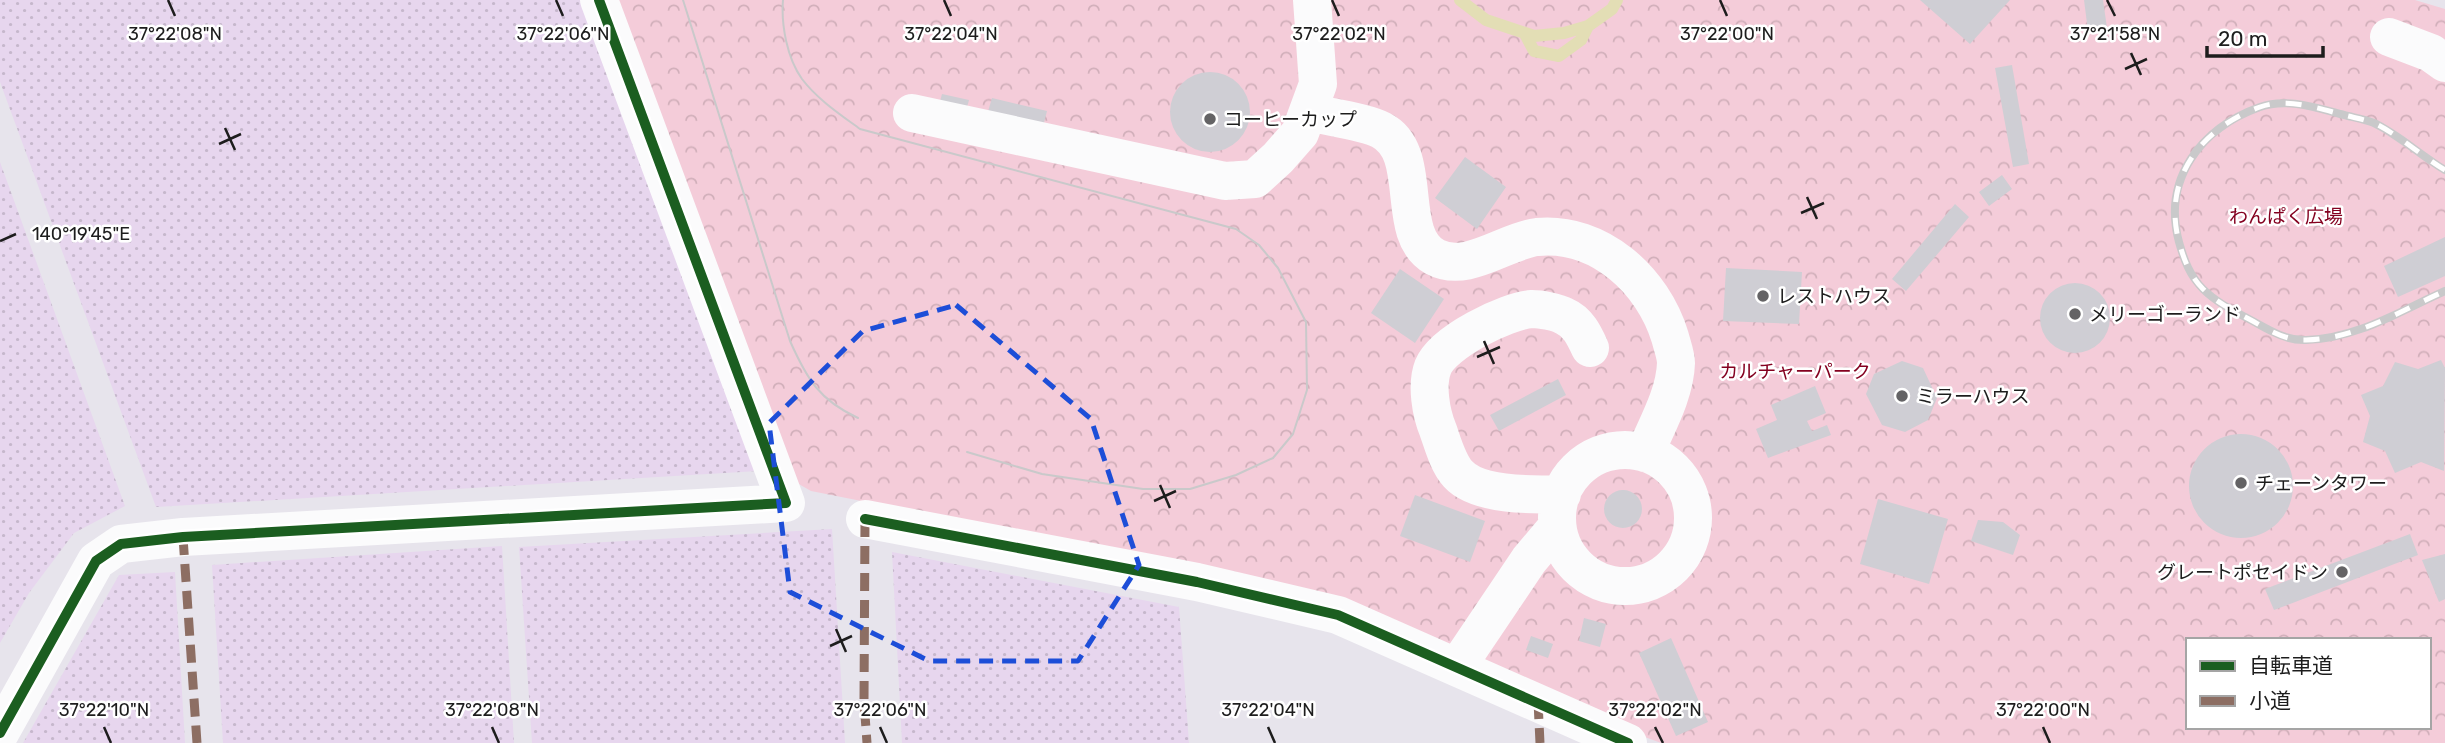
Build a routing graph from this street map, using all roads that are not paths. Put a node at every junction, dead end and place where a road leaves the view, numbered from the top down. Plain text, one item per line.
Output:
1 (599, 0) edge
2 (1312, 0) edge
3 (2389, 37) dead end
4 (2445, 63) edge
5 (1309, 112) junction
6 (912, 113) dead end
7 (1590, 348) dead end
8 (1645, 453) junction
9 (1559, 511) junction
10 (865, 519) dead end
11 (1457, 667) junction
12 (0, 733) edge
13 (1629, 743) edge

1 - 12 street
2 - 5 street
3 - 4 street
5 - 6 street
5 - 8 street
7 - 9 street
8 - 9 street
8 - 9 street
9 - 11 street
10 - 11 street
11 - 13 street

